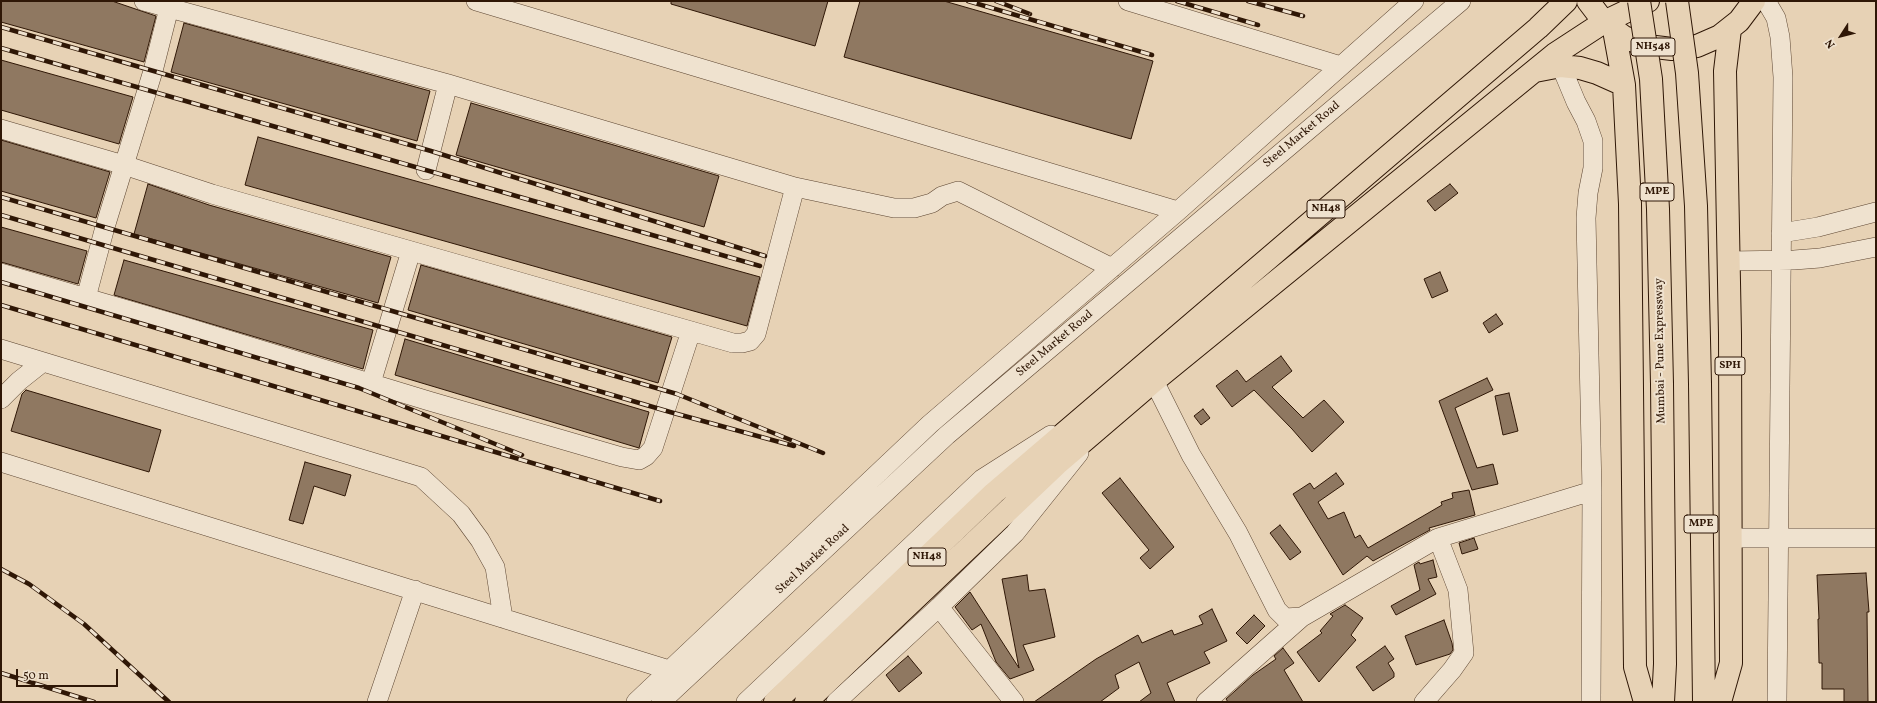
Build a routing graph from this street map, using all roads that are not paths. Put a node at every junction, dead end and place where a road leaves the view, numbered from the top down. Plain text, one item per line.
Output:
1 (144, 1) edge
2 (476, 1) edge
3 (1128, 1) edge
4 (1414, 1) edge
5 (1461, 1) edge
6 (1566, 1) edge
7 (1588, 1) edge
8 (1640, 1) edge
9 (1648, 1) edge
10 (1677, 1) edge
11 (1754, 1) edge
12 (1766, 1) edge
13 (169, 8) junction
14 (1609, 26) junction
15 (1730, 29) junction
16 (1341, 66) junction
17 (1561, 66) junction
18 (1534, 72) junction
19 (448, 84) junction
20 (1624, 85) junction
21 (1, 129) edge
22 (124, 165) junction
23 (426, 170) dead end
24 (796, 187) junction
25 (1178, 211) junction
26 (1876, 212) edge
27 (1818, 227) junction
28 (1781, 233) junction
29 (1876, 247) edge
30 (411, 251) junction
31 (1876, 257) edge
32 (1729, 260) junction
33 (1819, 263) junction
34 (1782, 267) junction
35 (1112, 268) junction
36 (1, 273) edge
37 (86, 298) junction
38 (691, 331) junction
39 (1, 349) edge
40 (43, 362) junction
41 (1154, 381) junction
42 (371, 383) junction
43 (1, 399) edge
44 (1090, 423) junction
45 (1, 462) edge
46 (1592, 491) junction
47 (1438, 538) junction
48 (1731, 538) junction
49 (1778, 538) junction
50 (1876, 538) edge
51 (415, 590) junction
52 (939, 607) junction
53 (1302, 617) junction
54 (503, 618) junction
55 (670, 670) junction
56 (688, 677) junction
57 (377, 702) edge
58 (636, 702) edge
59 (661, 702) edge
60 (746, 702) edge
61 (775, 702) edge
62 (806, 702) edge
63 (836, 702) edge
64 (1014, 702) edge
65 (1206, 702) edge
66 (1424, 702) edge
67 (1591, 702) edge
68 (1645, 702) edge
69 (1663, 702) edge
70 (1704, 702) edge
71 (1720, 702) edge
72 (1777, 702) edge

1 - 13 street
2 - 25 street
3 - 16 street
4 - 16 street, Steel Market Road
5 - 56 street, Steel Market Road
6 - 44 highway, NH48
7 - 14 highway, NH548
8 - 69 highway, Mumbai - Pune Expressway / MPE, bridge
9 - 14 highway
10 - 70 highway, MPE, bridge
11 - 15 highway, NH548
12 - 28 street
13 - 19 street
13 - 22 street
14 - 15 highway, NH548
14 - 18 highway, NH48
14 - 20 highway
15 - 32 highway, SPH
16 - 25 street, Steel Market Road
17 - 18 highway
17 - 20 highway
17 - 46 street
18 - 41 highway, NH48
19 - 23 street
19 - 24 street
20 - 68 highway
21 - 22 street
22 - 30 street
22 - 37 street
24 - 35 street
24 - 38 street
25 - 35 street, Steel Market Road
26 - 27 street
27 - 28 street
27 - 33 street
28 - 34 street
29 - 33 street
30 - 38 street
30 - 42 street
31 - 33 street
32 - 34 street
32 - 48 highway, SPH
33 - 34 street
34 - 49 street
35 - 55 street, Steel Market Road
36 - 37 street
37 - 42 street
38 - 42 street
39 - 40 street
40 - 43 street
40 - 54 street
41 - 44 highway, NH48
41 - 53 street
44 - 52 street
44 - 60 street
44 - 61 highway, NH48
44 - 62 highway, NH48
45 - 51 street
46 - 47 street
46 - 67 street
47 - 53 street
47 - 66 street
48 - 49 street
48 - 71 highway, SPH
49 - 50 street
49 - 72 street
51 - 54 street
51 - 57 street
52 - 63 street
52 - 64 street
53 - 65 street
54 - 55 street
55 - 56 street
55 - 58 street, Steel Market Road
56 - 59 street, Steel Market Road

